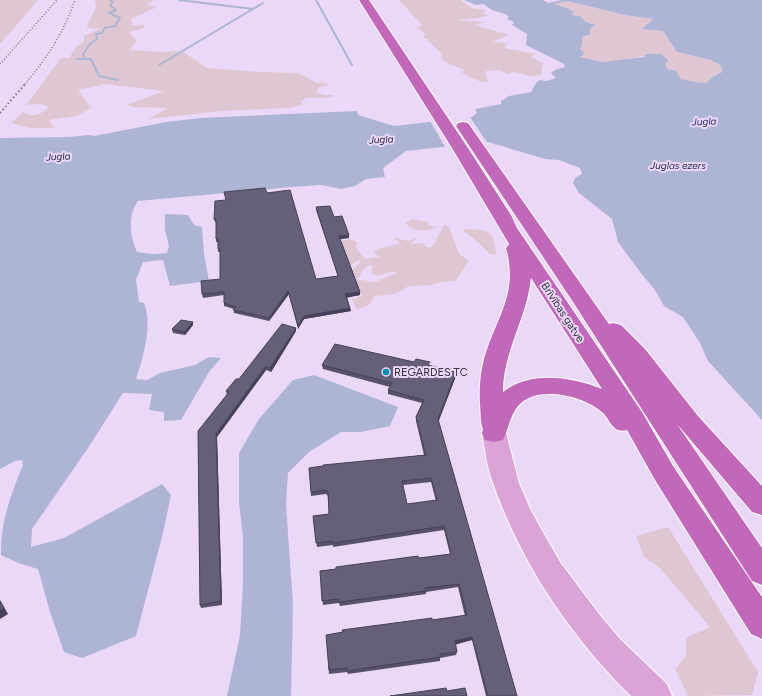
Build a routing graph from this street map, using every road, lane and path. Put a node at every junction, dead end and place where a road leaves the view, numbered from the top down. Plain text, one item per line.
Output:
1 (364, 0) edge
2 (458, 118) dead end
3 (508, 228) junction
4 (583, 302) junction
5 (494, 433) junction
6 (664, 473) junction
7 (762, 504) edge
8 (762, 572) edge
9 (762, 624) edge
10 (654, 696) edge

1 - 3 highway, Brīvības gatve
2 - 4 highway, Brīvības gatve
3 - 5 highway
3 - 6 highway, Brīvības gatve
4 - 7 highway
4 - 8 highway, Brīvības gatve
5 - 6 highway
5 - 10 main road
6 - 9 highway, Brīvības gatve

